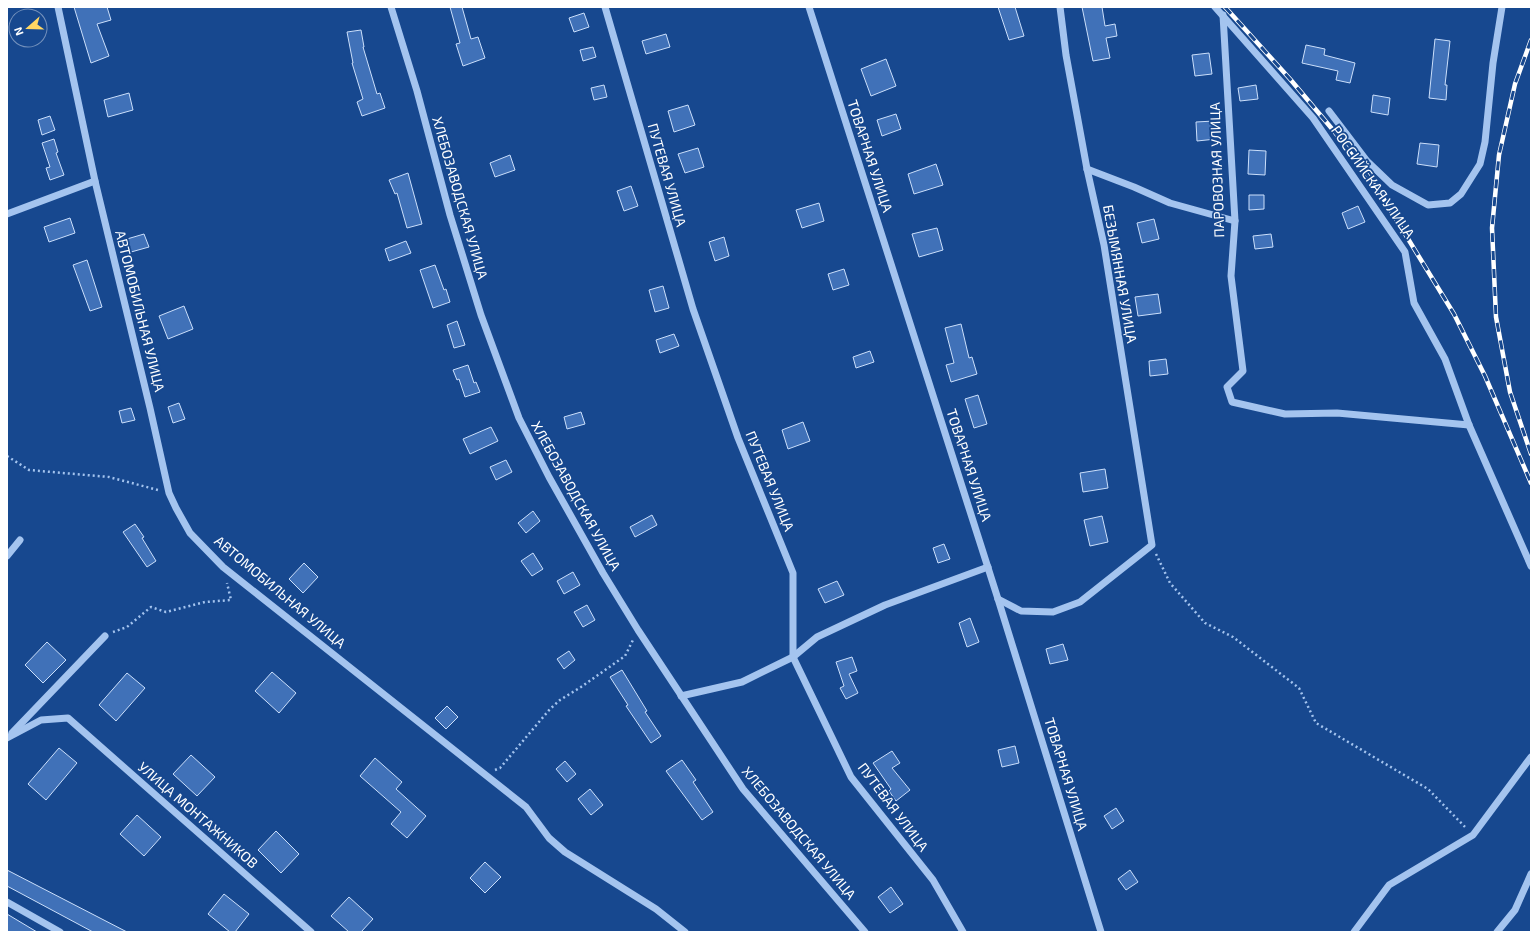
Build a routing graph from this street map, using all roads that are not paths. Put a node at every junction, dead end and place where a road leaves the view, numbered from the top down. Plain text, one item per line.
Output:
1 (58, 7) edge
2 (391, 7) edge
3 (605, 7) edge
4 (809, 7) edge
5 (1060, 7) edge
6 (1215, 7) edge
7 (1502, 7) edge
8 (1223, 15) junction
9 (1329, 111) dead end
10 (1087, 169) junction
11 (95, 181) junction
12 (7, 214) edge
13 (1235, 221) junction
14 (1470, 425) junction
15 (20, 540) dead end
16 (7, 556) edge
17 (1531, 566) edge
18 (988, 567) junction
19 (998, 599) junction
20 (105, 636) road end
21 (793, 656) junction
22 (681, 696) junction
23 (7, 738) edge
24 (1531, 757) edge
25 (1531, 874) edge
26 (7, 902) edge
27 (60, 932) edge
28 (311, 932) edge
29 (685, 932) edge
30 (865, 932) edge
31 (963, 932) edge
32 (1101, 932) edge
33 (1354, 932) edge
34 (1497, 932) edge

1 - 11 street, АВТОМОБИЛЬНАЯ УЛИЦА
2 - 22 street, ХЛЕБОЗАВОДСКАЯ УЛИЦА
3 - 21 street, ПУТЕВАЯ УЛИЦА
4 - 18 street, ТОВАРНАЯ УЛИЦА
5 - 10 street, БЕЗЫМЯННАЯ УЛИЦА
6 - 8 street, РОССИЙСКАЯ УЛИЦА
7 - 9 street
8 - 13 street, ПАРОВОЗНАЯ УЛИЦА
8 - 14 street, РОССИЙСКАЯ УЛИЦА
10 - 13 street
10 - 19 street, БЕЗЫМЯННАЯ УЛИЦА
11 - 12 street
11 - 29 street, АВТОМОБИЛЬНАЯ УЛИЦА
13 - 14 street, ПАРОВОЗНАЯ УЛИЦА
14 - 17 street, РОССИЙСКАЯ УЛИЦА
15 - 16 street
18 - 19 street, ТОВАРНАЯ УЛИЦА
18 - 21 street
19 - 32 street, ТОВАРНАЯ УЛИЦА
20 - 23 street
21 - 22 street
21 - 31 street, ПУТЕВАЯ УЛИЦА
22 - 30 street, ХЛЕБОЗАВОДСКАЯ УЛИЦА
23 - 28 street, УЛИЦА МОНТАЖНИКОВ
24 - 33 street
25 - 34 street
26 - 27 street

